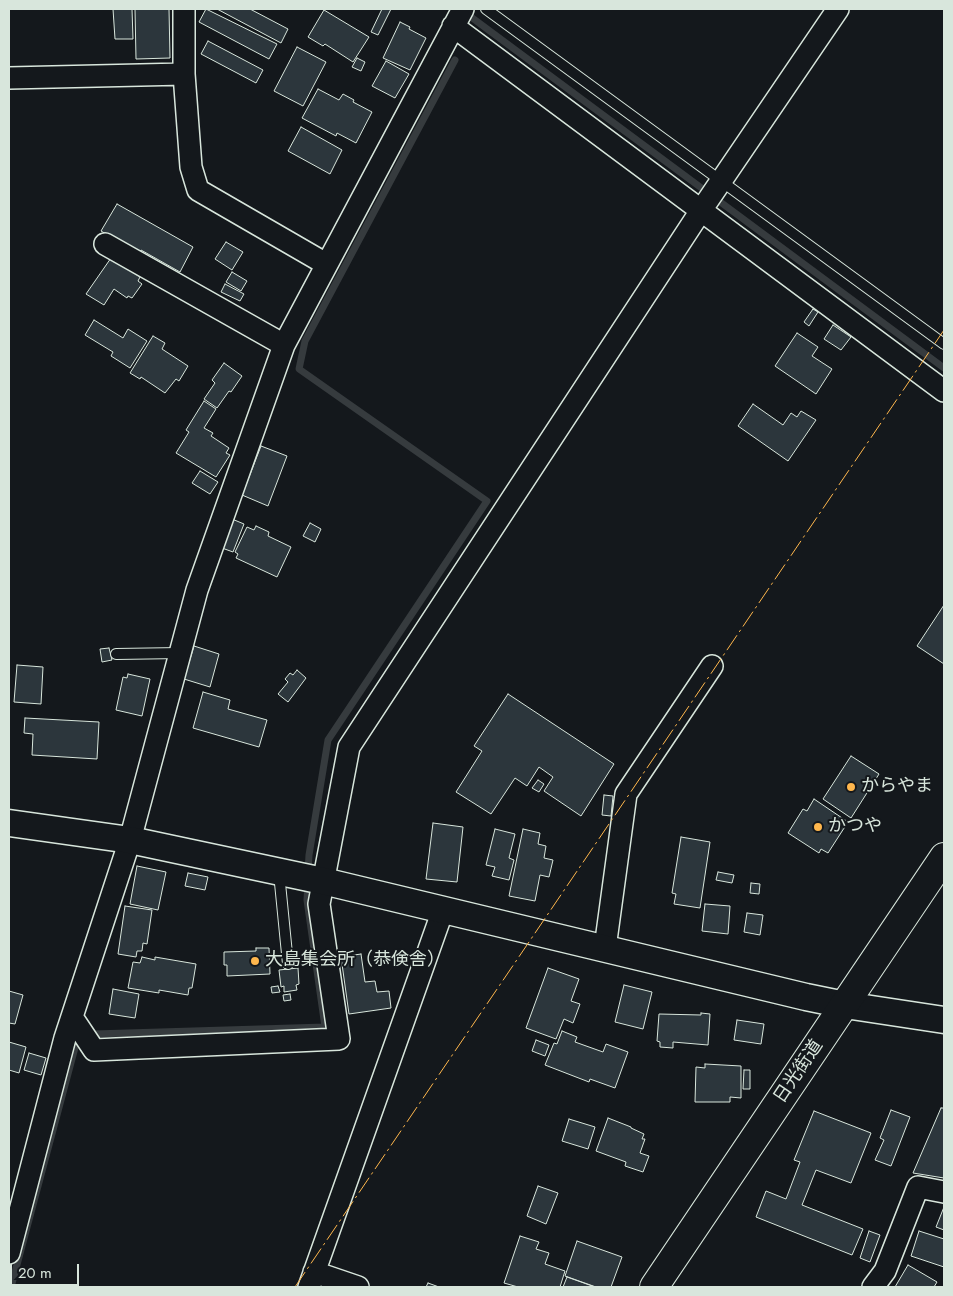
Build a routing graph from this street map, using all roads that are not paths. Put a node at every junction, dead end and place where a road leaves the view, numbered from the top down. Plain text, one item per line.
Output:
1 (184, 9) edge
2 (486, 9) edge
3 (838, 9) edge
4 (456, 14) edge
5 (184, 74) junction
6 (9, 78) edge
7 (721, 182) junction
8 (702, 209) junction
9 (105, 244) dead end
10 (326, 264) junction
11 (944, 344) edge
12 (284, 345) junction
13 (944, 391) edge
14 (180, 652) junction
15 (116, 654) dead end
16 (712, 666) dead end
17 (9, 823) edge
18 (130, 840) junction
19 (944, 857) edge
20 (279, 872) junction
21 (323, 881) junction
22 (443, 910) junction
23 (605, 948) junction
24 (288, 964) dead end
25 (845, 1005) junction
26 (72, 1016) junction
27 (944, 1020) edge
28 (944, 1192) edge
29 (9, 1253) edge
30 (312, 1279) edge
31 (358, 1287) edge
32 (654, 1287) edge
33 (873, 1287) edge

1 - 5 street
2 - 7 lane
3 - 7 street
4 - 8 street
4 - 10 street
5 - 6 street
5 - 10 street
7 - 8 street
7 - 11 lane
8 - 13 street
8 - 21 street
9 - 12 street
10 - 12 street
12 - 14 street
14 - 15 lane
14 - 18 street
16 - 23 street
17 - 18 street
18 - 20 street
18 - 26 street
19 - 25 highway, 日光街道
20 - 21 street
20 - 24 lane
21 - 22 street
21 - 26 street
22 - 23 street
22 - 30 street
23 - 25 street
25 - 27 street
25 - 32 highway, 日光街道
26 - 29 street
28 - 33 street
30 - 31 street

